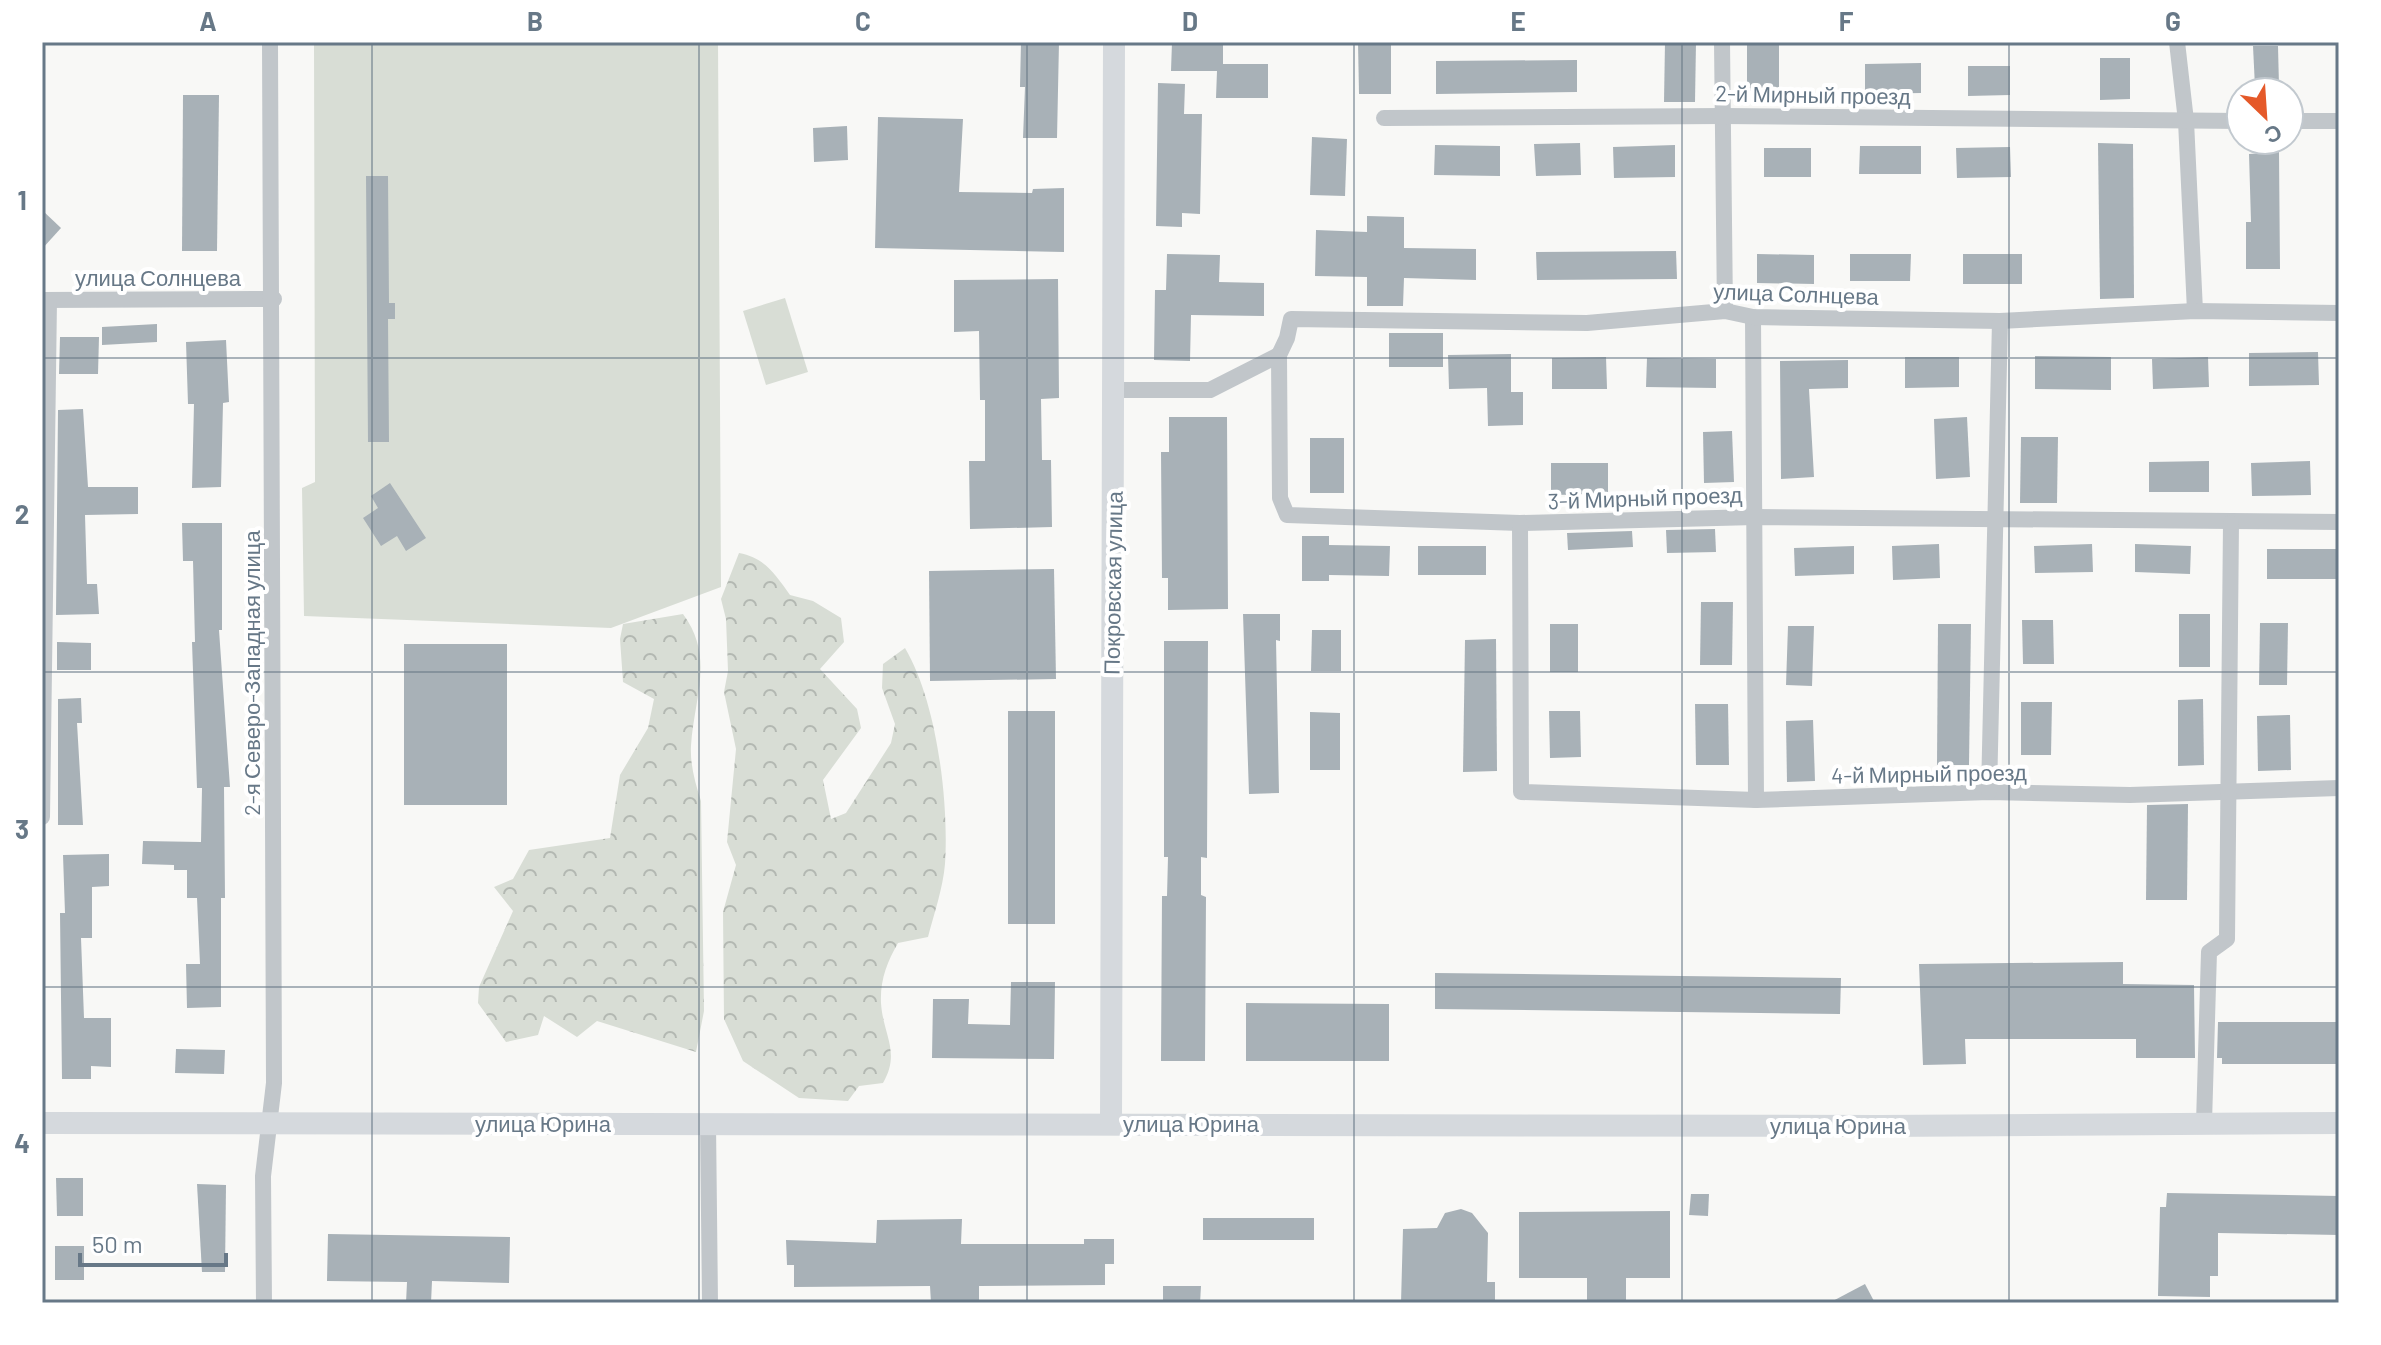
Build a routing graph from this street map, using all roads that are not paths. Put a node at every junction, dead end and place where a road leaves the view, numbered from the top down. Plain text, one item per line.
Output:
1 (270, 42) edge
2 (1114, 42) edge
3 (1722, 42) edge
4 (2177, 42) edge
5 (1723, 116) junction
6 (1384, 118) dead end
7 (2186, 121) junction
8 (2225, 121) edge
9 (2305, 121) edge
10 (2339, 121) edge
11 (274, 299) junction
12 (46, 300) edge
13 (1725, 311) junction
14 (2195, 311) junction
15 (2339, 313) edge
16 (1753, 317) junction
17 (2000, 321) junction
18 (1279, 355) junction
19 (1115, 390) junction
20 (1755, 517) junction
21 (1996, 520) junction
22 (2339, 522) edge
23 (1520, 523) junction
24 (2231, 523) junction
25 (2339, 788) edge
26 (1989, 792) junction
27 (2230, 792) junction
28 (1756, 800) junction
29 (42, 817) edge
30 (42, 1123) edge
31 (708, 1123) junction
32 (1111, 1123) junction
33 (2204, 1123) junction
34 (2339, 1123) edge
35 (270, 1124) junction
36 (264, 1303) edge
37 (710, 1303) edge

1 - 11 street, 2-я Северо-Западная улица
2 - 19 main road, Покровская улица
3 - 5 street
4 - 7 street
5 - 6 street, 2-й Мирный проезд
5 - 7 street, 2-й Мирный проезд
5 - 13 street
7 - 8 street, 2-й Мирный проезд
7 - 14 street
9 - 10 street
11 - 12 street, улица Солнцева
11 - 35 street, 2-я Северо-Западная улица
12 - 29 street
13 - 16 street, улица Солнцева
13 - 18 street, улица Солнцева
14 - 15 street, улица Солнцева
14 - 17 street, улица Солнцева
16 - 17 street, улица Солнцева
16 - 20 street
17 - 21 street
18 - 19 street
18 - 23 street, 3-й Мирный проезд
19 - 32 main road, Покровская улица
20 - 21 street, 3-й Мирный проезд
20 - 23 street, 3-й Мирный проезд
20 - 28 street
21 - 24 street, 3-й Мирный проезд
21 - 26 street
22 - 24 street, 3-й Мирный проезд
23 - 28 street, 4-й Мирный проезд
24 - 27 street
25 - 27 street, 4-й Мирный проезд
26 - 27 street, 4-й Мирный проезд
26 - 28 street, 4-й Мирный проезд
27 - 33 street
30 - 35 main road, улица Юрина
31 - 32 main road, улица Юрина
31 - 35 main road, улица Юрина
31 - 37 street
32 - 33 main road, улица Юрина
33 - 34 main road, улица Юрина
35 - 36 street, 2-я Северо-Западная улица

